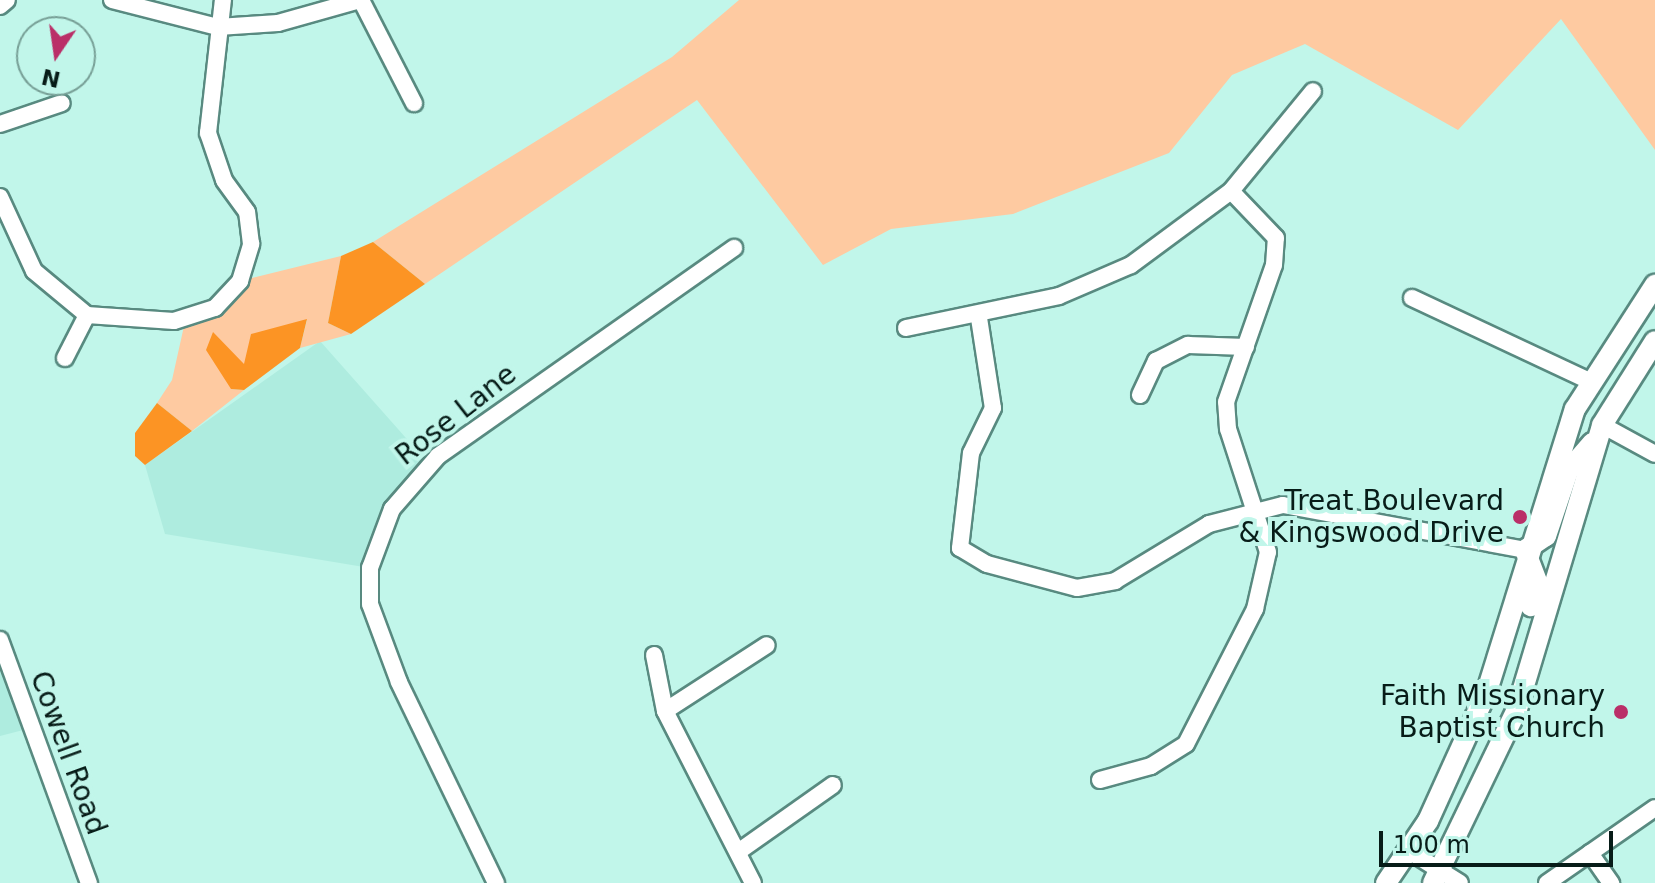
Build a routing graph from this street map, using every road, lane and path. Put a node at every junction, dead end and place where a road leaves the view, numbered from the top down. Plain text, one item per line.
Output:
1 (7, 0) edge
2 (112, 0) edge
3 (223, 0) edge
4 (360, 0) edge
5 (0, 6) edge
6 (218, 27) junction
7 (1313, 91) dead end
8 (62, 103) dead end
9 (414, 103) dead end
10 (0, 124) edge
11 (1231, 191) junction
12 (0, 197) edge
13 (734, 248) dead end
14 (1655, 285) edge
15 (1412, 298) dead end
16 (87, 315) junction
17 (979, 318) junction
18 (906, 328) dead end
19 (1655, 341) edge
20 (1246, 347) junction
21 (65, 358) dead end
22 (1589, 381) junction
23 (1140, 395) dead end
24 (1601, 430) junction
25 (1655, 454) edge
26 (1255, 507) junction
27 (1525, 550) junction
28 (0, 640) edge
29 (767, 645) dead end
30 (654, 655) dead end
31 (1525, 679) junction
32 (665, 711) junction
33 (1100, 780) dead end
34 (833, 785) dead end
35 (1655, 808) edge
36 (1409, 851) junction
37 (738, 852) junction
38 (1590, 853) junction
39 (1437, 877) edge
40 (89, 883) edge
41 (496, 883) edge
42 (753, 883) edge
43 (1386, 883) edge
44 (1460, 883) edge
45 (1547, 883) edge
46 (1611, 883) edge

1 - 5 street
2 - 6 street
3 - 6 street
4 - 6 street
4 - 9 street
6 - 16 street
7 - 11 street
8 - 10 street
11 - 17 street
11 - 20 street
12 - 16 street
13 - 41 street, Rose Lane
14 - 22 main road
15 - 22 street
16 - 21 street
17 - 18 street
17 - 26 street
19 - 24 main road
20 - 23 street
20 - 26 street
22 - 27 main road
24 - 25 street
24 - 27 main road
24 - 31 main road
26 - 27 street
26 - 33 street
27 - 31 main road
27 - 36 main road
28 - 40 street, Cowell Road
29 - 32 street
30 - 32 street
31 - 39 main road
32 - 37 street
34 - 37 street
35 - 38 street
36 - 39 street
36 - 43 main road
37 - 42 street
38 - 45 street
38 - 46 street
39 - 44 street

